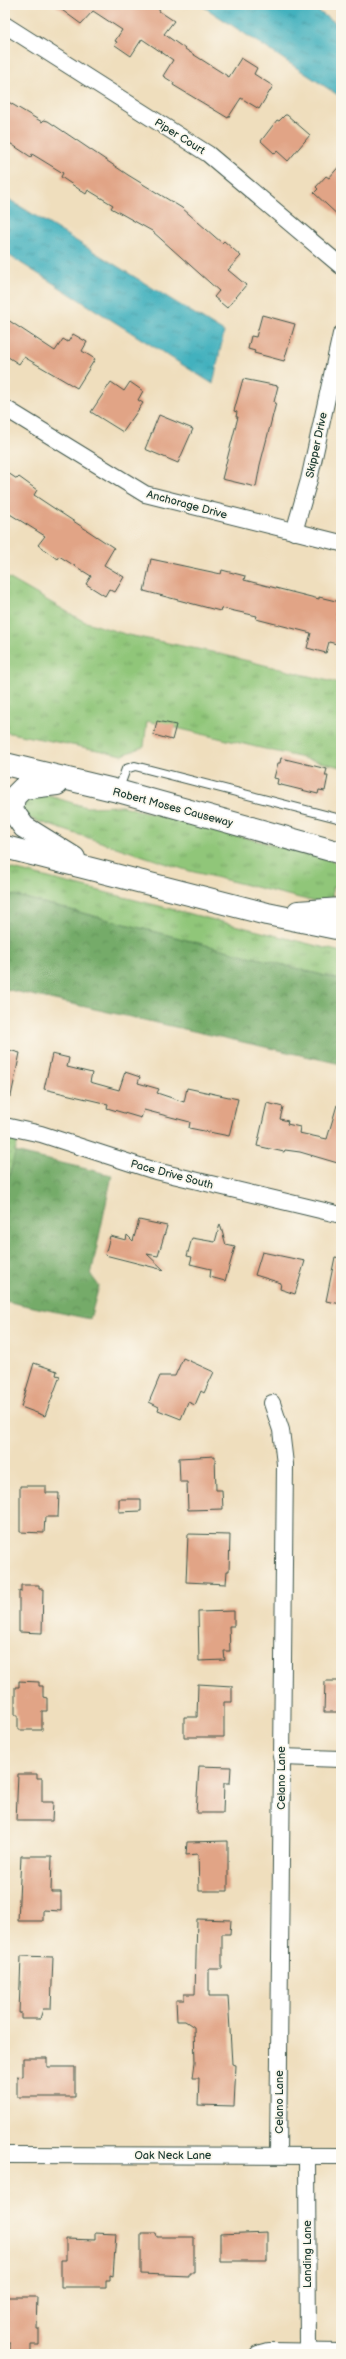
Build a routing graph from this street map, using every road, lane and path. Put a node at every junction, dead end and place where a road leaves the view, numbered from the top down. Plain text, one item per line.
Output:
1 (5, 25) edge
2 (341, 266) edge
3 (341, 334) edge
4 (5, 408) edge
5 (294, 532) junction
6 (341, 543) edge
7 (5, 764) edge
8 (76, 783) junction
9 (118, 791) junction
10 (341, 819) edge
11 (5, 847) edge
12 (341, 853) edge
13 (92, 869) junction
14 (341, 909) edge
15 (267, 914) junction
16 (341, 929) edge
17 (5, 1126) edge
18 (341, 1215) edge
19 (272, 1403) dead end
20 (281, 1757) junction
21 (341, 1759) edge
22 (5, 2154) edge
23 (278, 2155) junction
24 (306, 2156) junction
25 (341, 2156) edge
26 (308, 2351) junction
27 (341, 2352) edge
28 (258, 2354) edge

1 - 2 street, Piper Court
3 - 5 street, Skipper Drive
4 - 5 street, Anchorage Drive
5 - 6 street, Anchorage Drive
7 - 8 highway, Robert Moses Causeway
8 - 9 highway, Robert Moses Causeway
8 - 13 highway
9 - 10 lane
9 - 12 highway, Robert Moses Causeway
11 - 13 highway
13 - 15 highway
14 - 15 highway
15 - 16 highway
17 - 18 street, Pace Drive South
19 - 20 street, Celano Lane
20 - 21 street
20 - 23 street, Celano Lane
22 - 23 street, Oak Neck Lane
23 - 24 street, Oak Neck Lane
24 - 25 street, Oak Neck Lane
24 - 26 street, Landing Lane
26 - 27 street
26 - 28 street

